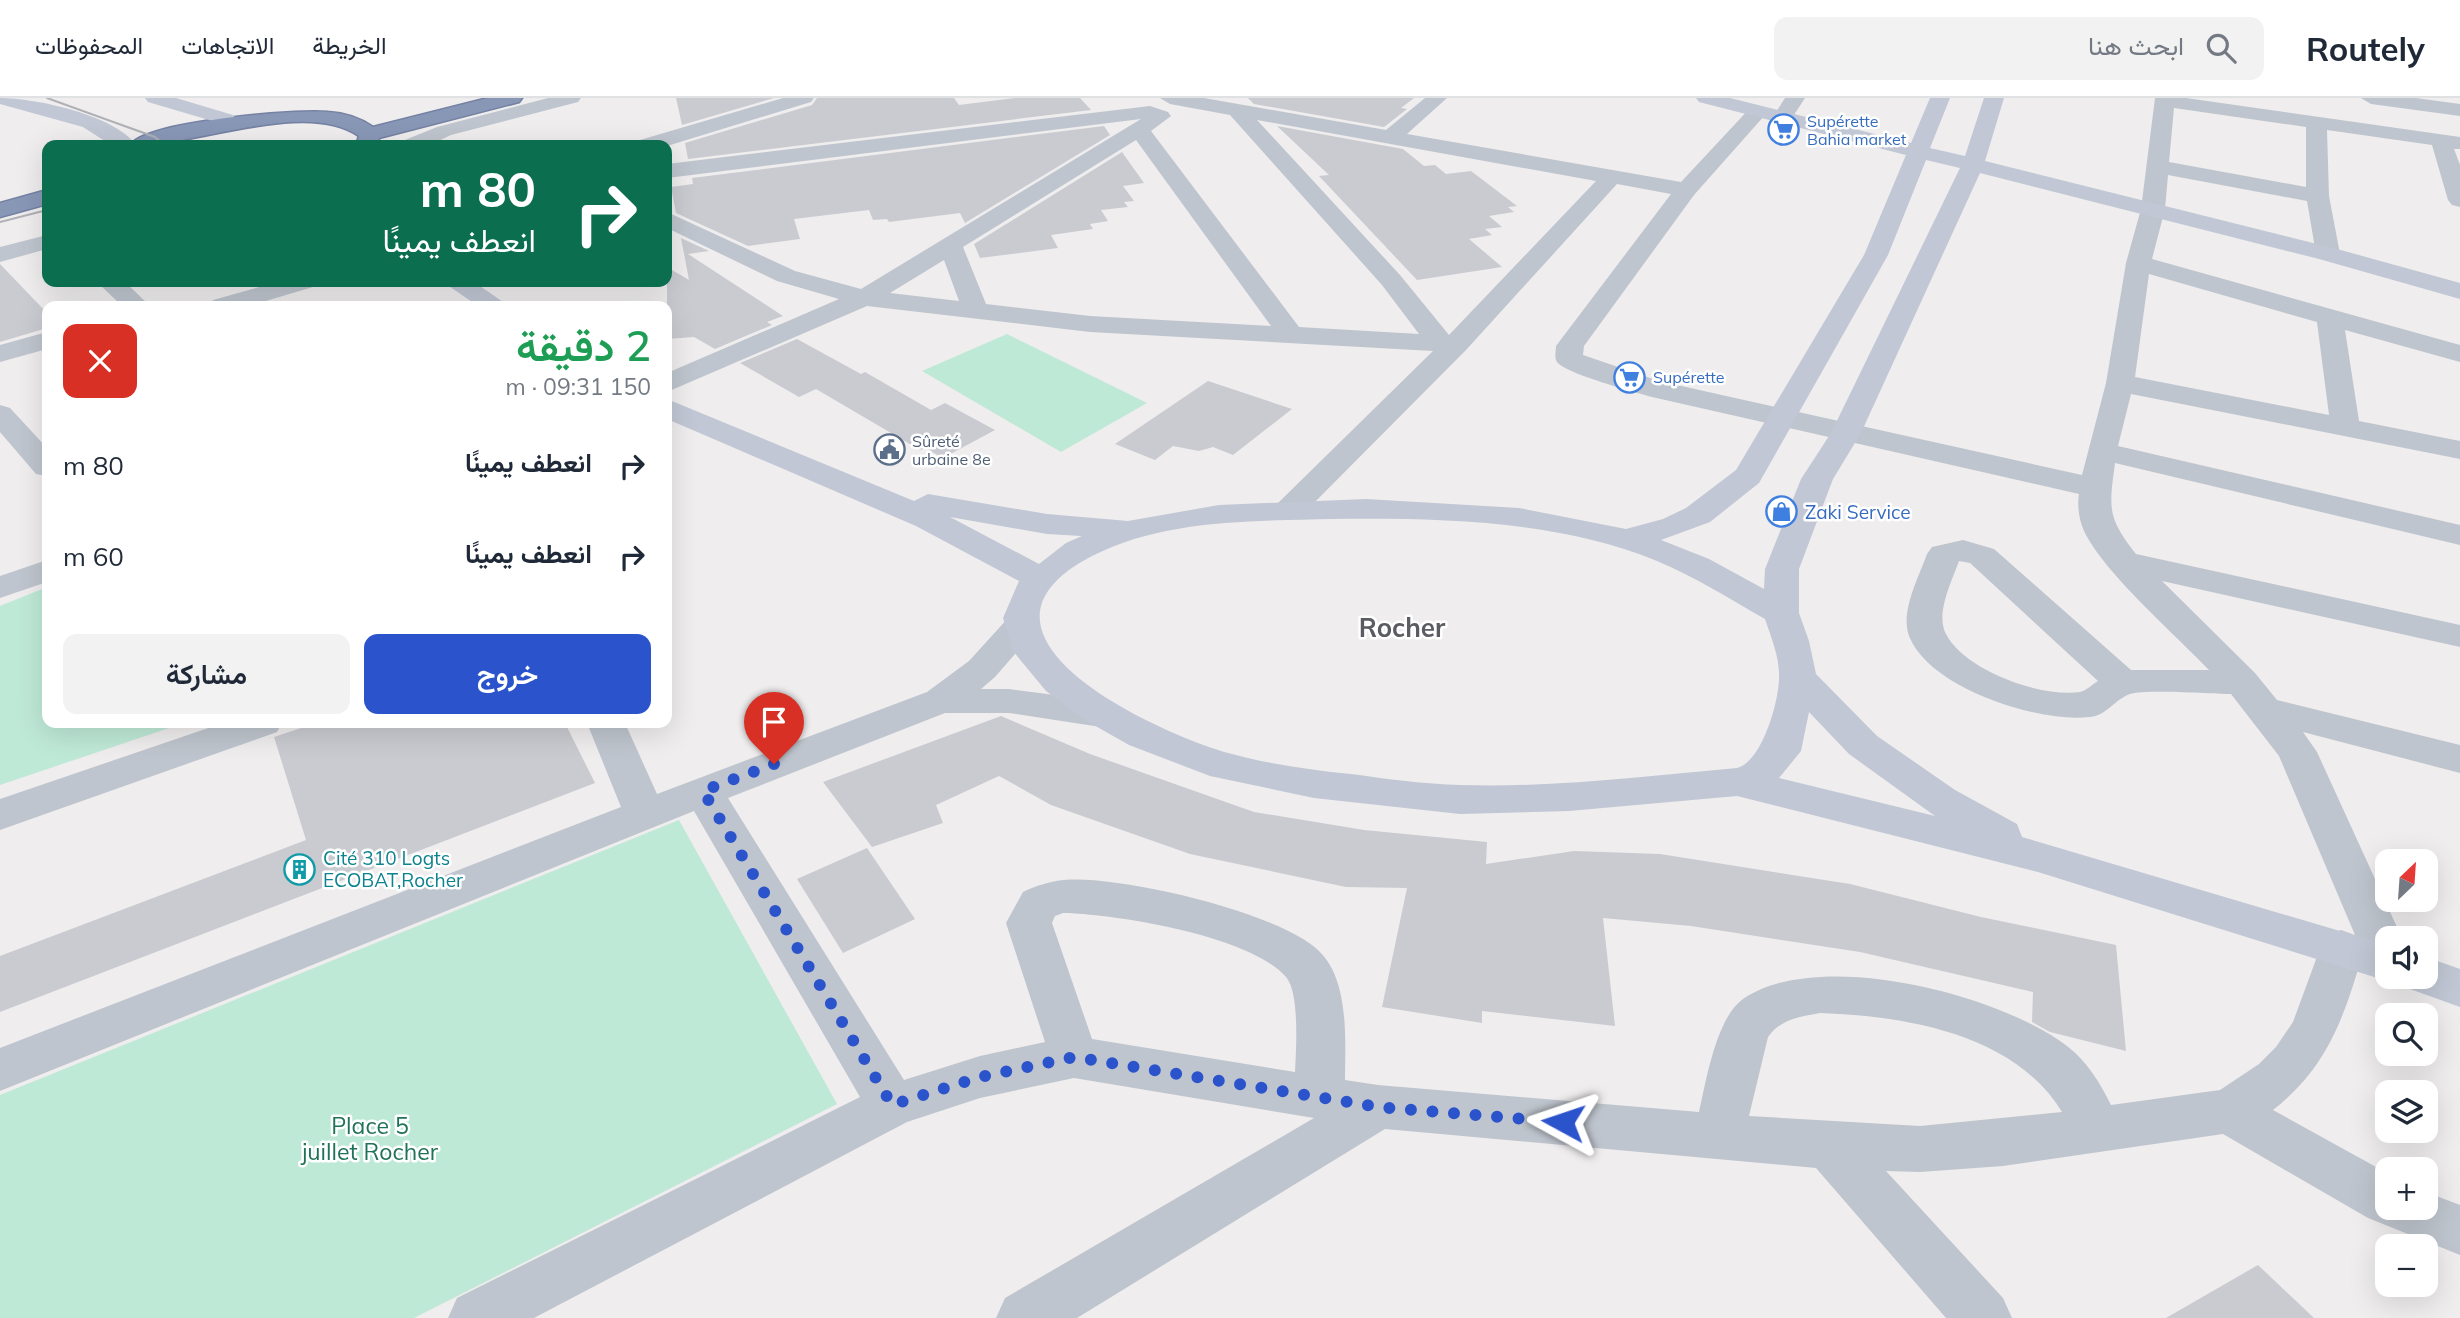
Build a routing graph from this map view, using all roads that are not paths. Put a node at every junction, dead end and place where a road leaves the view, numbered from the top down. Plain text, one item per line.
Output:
1 (2, 98) edge
2 (155, 98) edge
3 (448, 98) edge
4 (512, 98) edge
5 (571, 98) edge
6 (804, 98) edge
7 (1437, 98) edge
8 (1706, 98) edge
9 (1795, 98) edge
10 (1940, 98) edge
11 (1994, 98) edge
12 (2371, 98) edge
13 (2165, 99) edge
14 (1306, 105) dead end
15 (1166, 108) edge
16 (1237, 110) junction
17 (2460, 110) edge
18 (1770, 114) junction
19 (344, 116) junction
20 (226, 119) junction
21 (1287, 119) junction
22 (2316, 122) junction
23 (1390, 137) junction
24 (117, 140) edge
25 (152, 140) edge
26 (369, 140) edge
27 (424, 140) edge
28 (665, 140) edge
29 (2450, 141) edge
30 (1920, 152) junction
31 (1973, 164) junction
32 (2159, 167) junction
33 (672, 170) edge
34 (1612, 177) junction
35 (1686, 190) junction
36 (2318, 196) junction
37 (42, 198) edge
38 (2460, 200) edge
39 (2152, 209) junction
40 (0, 210) edge
41 (672, 221) edge
42 (42, 224) edge
43 (0, 235) edge
44 (42, 244) edge
45 (951, 247) junction
46 (2328, 254) junction
47 (0, 255) edge
48 (2138, 263) junction
49 (116, 287) edge
50 (287, 287) edge
51 (464, 287) edge
52 (2460, 291) edge
53 (864, 298) junction
54 (131, 301) edge
55 (239, 301) edge
56 (488, 301) edge
57 (976, 311) junction
58 (2329, 315) junction
59 (1291, 335) junction
60 (42, 341) edge
61 (1448, 343) junction
62 (0, 354) edge
63 (2460, 354) edge
64 (672, 381) edge
65 (2120, 383) junction
66 (672, 410) edge
67 (1782, 419) junction
68 (2345, 426) junction
69 (6, 431) edge
70 (1846, 433) junction
71 (2460, 450) edge
72 (2101, 451) junction
73 (42, 463) edge
74 (2095, 488) junction
75 (872, 494) junction
76 (1289, 510) junction
77 (1131, 528) junction
78 (2460, 535) edge
79 (1626, 539) junction
80 (2124, 562) junction
81 (42, 572) edge
82 (1040, 578) junction
83 (0, 588) edge
84 (1781, 613) junction
85 (1022, 625) junction
86 (2460, 636) edge
87 (1798, 678) junction
88 (2122, 682) junction
89 (2254, 696) junction
90 (941, 701) junction
91 (1101, 714) junction
92 (249, 728) edge
93 (608, 728) edge
94 (2460, 759) edge
95 (1737, 782) junction
96 (703, 791) junction
97 (645, 814) junction
98 (0, 815) edge
99 (2040, 857) junction
100 (2372, 956) edge
101 (2438, 980) edge
102 (2460, 988) edge
103 (1074, 1057) junction
104 (0, 1070) edge
105 (1320, 1096) junction
106 (892, 1105) junction
107 (1378, 1107) junction
108 (2229, 1111) junction
109 (2098, 1131) junction
110 (1720, 1135) junction
111 (1830, 1146) junction
112 (2375, 1194) edge
113 (2435, 1220) edge
114 (2460, 1230) edge
115 (477, 1318) edge
116 (1025, 1318) edge
117 (1983, 1318) edge

1 - 24 main road
2 - 20 main road
3 - 19 highway
4 - 26 highway
5 - 27 street
6 - 28 street
7 - 23 street
8 - 18 main road
9 - 18 street
10 - 30 main road
11 - 31 main road
12 - 17 street
13 - 22 street
13 - 32 street
14 - 21 street
15 - 16 street
15 - 33 street
15 - 45 street
15 - 59 street
16 - 21 street
16 - 61 street
18 - 30 main road
18 - 35 street
19 - 20 highway
19 - 26 highway
20 - 25 highway
21 - 23 street
22 - 29 street
22 - 36 street
23 - 34 street
29 - 38 street
30 - 31 main road
30 - 67 main road
31 - 39 main road
31 - 70 main road
32 - 36 street
32 - 39 street
34 - 35 street
34 - 61 street
35 - 67 street
36 - 46 street
37 - 40 highway
39 - 46 main road
39 - 48 street
41 - 53 street
42 - 43 highway
44 - 47 street
45 - 53 street
45 - 57 street
46 - 52 main road
48 - 58 street
48 - 65 street
49 - 54 street
50 - 55 street
51 - 56 main road
53 - 57 street
53 - 64 street
57 - 59 street
58 - 63 street
58 - 68 street
59 - 61 street
60 - 62 street
61 - 76 street
65 - 68 street
65 - 72 street
66 - 75 main road
67 - 70 street
67 - 79 main road
68 - 71 street
69 - 73 street
70 - 74 street
70 - 84 main road
72 - 74 street
72 - 78 street
74 - 80 street
75 - 77 main road
75 - 82 main road
76 - 77 main road
76 - 79 main road
77 - 82 main road
79 - 84 main road
80 - 86 street
80 - 89 street
81 - 83 street
82 - 85 main road
84 - 87 main road
85 - 90 street
85 - 91 main road
87 - 95 main road
87 - 99 main road
88 - 88 street
88 - 89 street
89 - 94 street
89 - 100 street
90 - 91 street
90 - 96 street
91 - 95 main road
92 - 98 street
93 - 97 street
95 - 99 main road
96 - 97 street
96 - 106 street
97 - 104 street
99 - 100 main road
100 - 108 street
101 - 102 main road
103 - 105 street
103 - 105 street
103 - 106 street
105 - 107 street
106 - 115 street
107 - 110 street
107 - 116 street
108 - 109 street
108 - 112 street
109 - 110 street
109 - 111 street
110 - 111 street
111 - 117 street
113 - 114 street

